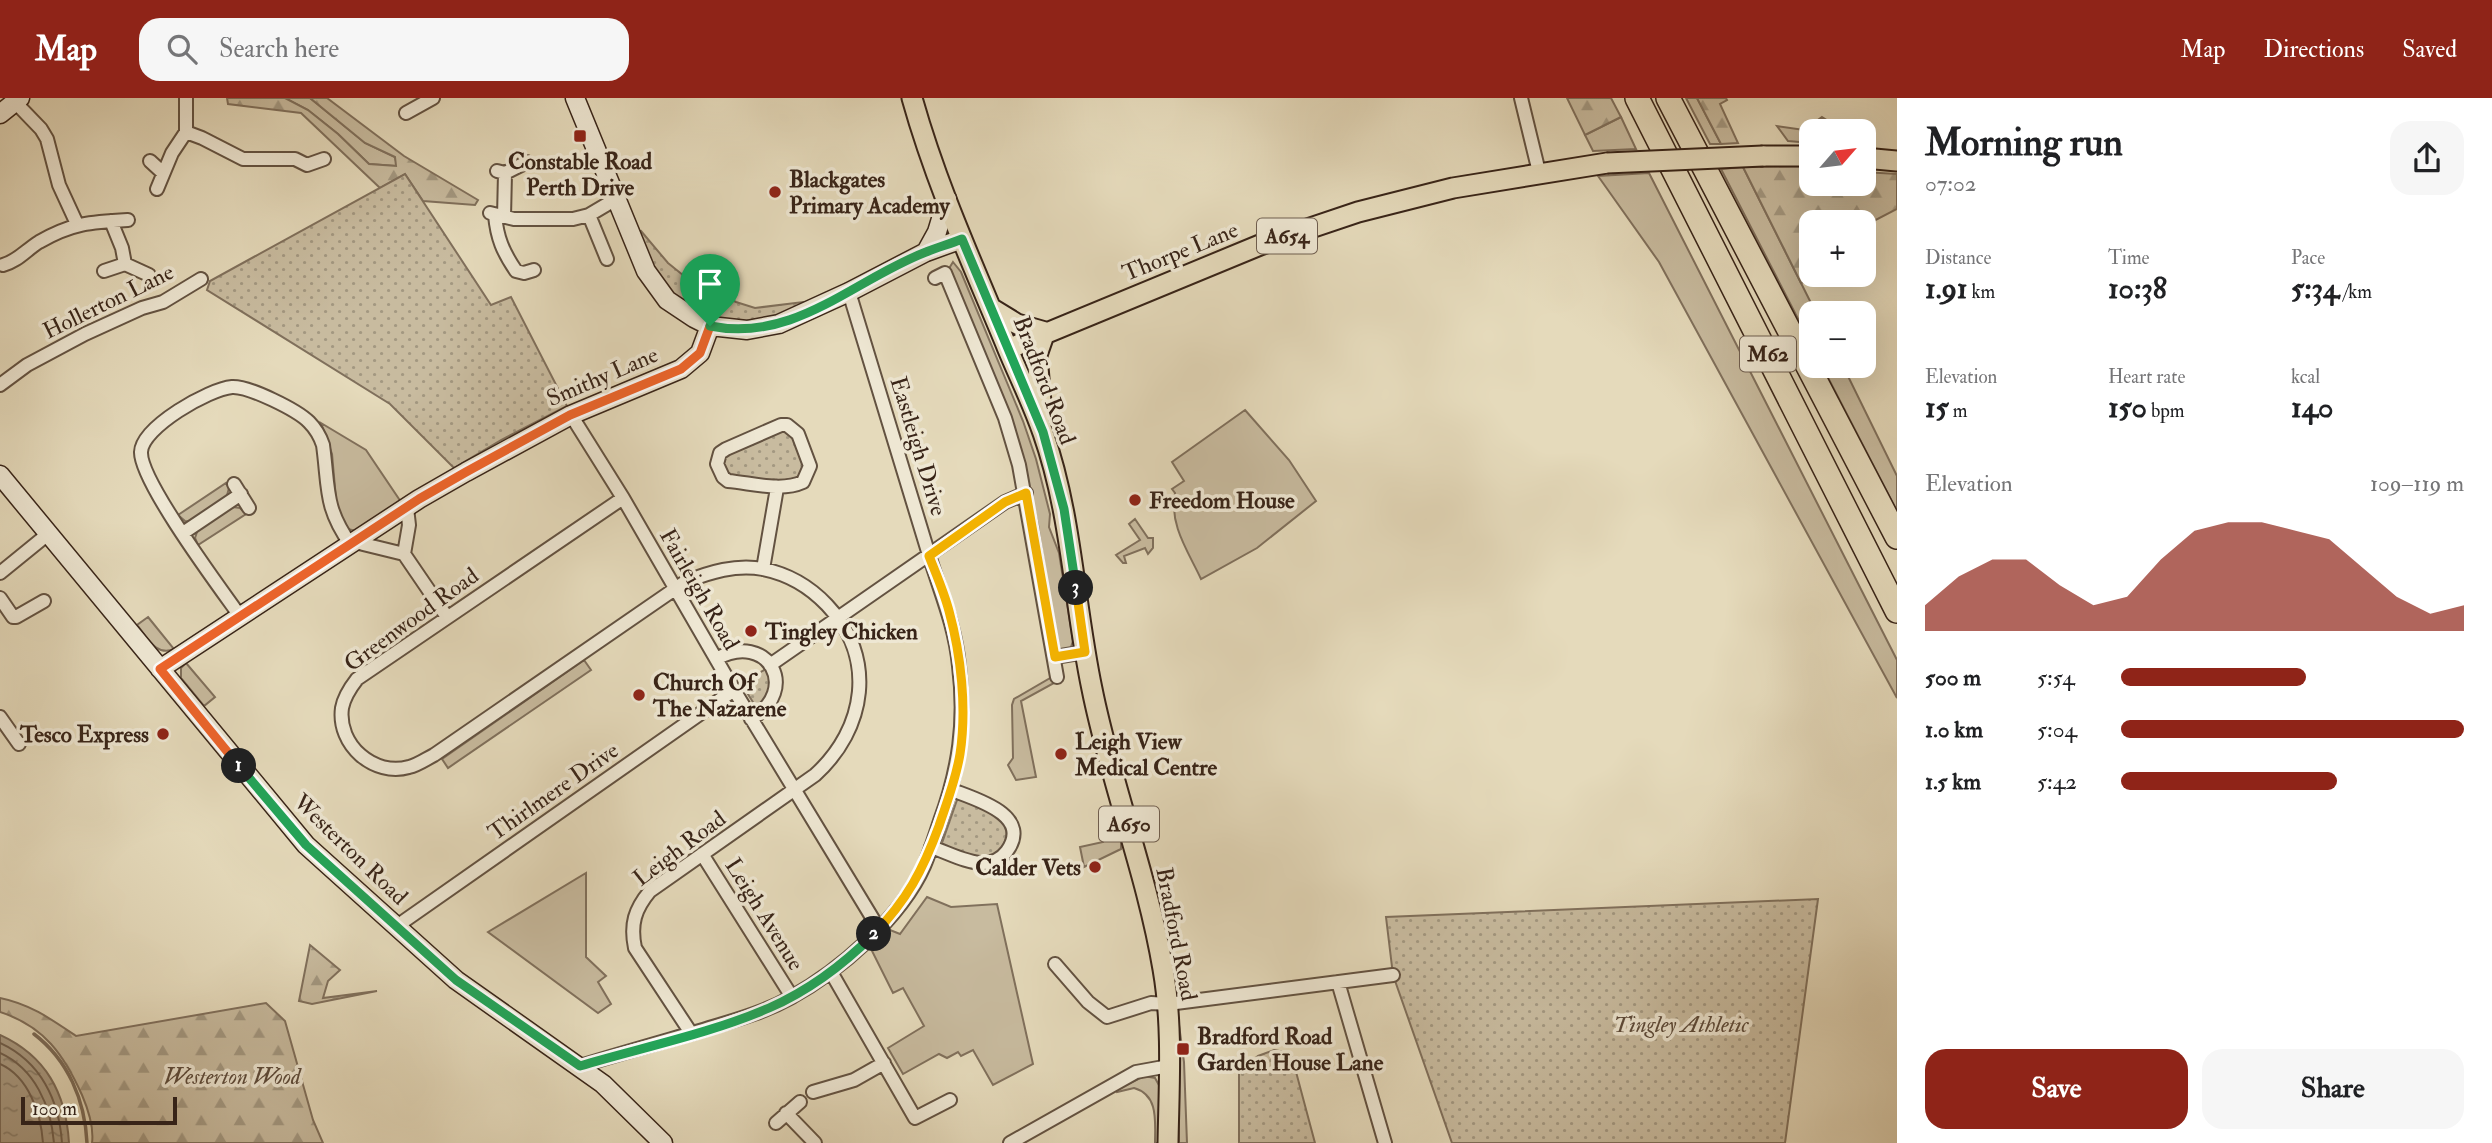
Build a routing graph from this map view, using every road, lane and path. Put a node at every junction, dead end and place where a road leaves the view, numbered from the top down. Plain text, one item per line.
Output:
1 (186, 98) edge
2 (433, 98) edge
3 (575, 98) edge
4 (912, 98) edge
5 (1521, 98) edge
6 (1637, 98) edge
7 (1668, 98) edge
8 (17, 100) edge
9 (406, 113) dead end
10 (0, 114) edge
11 (186, 132) junction
12 (1799, 156) edge
13 (324, 159) dead end
14 (1876, 159) edge
15 (150, 161) dead end
16 (1897, 161) edge
17 (527, 162) dead end
18 (163, 173) junction
19 (1539, 173) junction
20 (157, 189) dead end
21 (947, 198) junction
22 (616, 199) junction
23 (496, 215) junction
24 (589, 215) junction
25 (128, 220) dead end
26 (111, 221) junction
27 (77, 224) junction
28 (962, 239) junction
29 (926, 252) junction
30 (607, 259) dead end
31 (125, 264) junction
32 (1, 266) edge
33 (534, 270) dead end
34 (104, 271) dead end
35 (149, 275) dead end
36 (935, 278) dead end
37 (201, 279) dead end
38 (849, 292) junction
39 (991, 308) junction
40 (710, 326) junction
41 (1045, 332) junction
42 (1008, 349) junction
43 (0, 385) edge
44 (570, 415) junction
45 (1043, 432) junction
46 (0, 475) edge
47 (777, 488) junction
48 (1026, 493) junction
49 (623, 498) junction
50 (249, 508) dead end
51 (407, 508) junction
52 (183, 533) junction
53 (48, 534) junction
54 (1897, 537) edge
55 (353, 543) junction
56 (404, 554) junction
57 (929, 556) junction
58 (763, 569) junction
59 (0, 573) edge
60 (675, 588) junction
61 (0, 598) edge
62 (44, 601) dead end
63 (1897, 611) edge
64 (240, 616) junction
65 (447, 617) junction
66 (839, 618) junction
67 (1085, 652) junction
68 (1055, 657) junction
69 (716, 660) junction
70 (770, 665) junction
71 (160, 669) junction
72 (1057, 677) dead end
73 (734, 690) junction
74 (0, 717) edge
75 (751, 719) junction
76 (19, 744) dead end
77 (796, 789) junction
78 (952, 790) junction
79 (931, 847) junction
80 (702, 854) junction
81 (397, 926) junction
82 (878, 929) junction
83 (1055, 964) dead end
84 (831, 972) junction
85 (1393, 975) dead end
86 (1338, 982) junction
87 (792, 997) junction
88 (1168, 1004) junction
89 (691, 1033) junction
90 (884, 1063) junction
91 (580, 1066) junction
92 (1169, 1066) junction
93 (813, 1092) dead end
94 (950, 1100) dead end
95 (800, 1102) dead end
96 (786, 1114) junction
97 (776, 1123) dead end
98 (663, 1143) edge
99 (815, 1143) edge
100 (1010, 1143) edge
101 (1168, 1143) edge
102 (1385, 1143) edge

1 - 11 street
2 - 9 street
3 - 22 street
4 - 21 main road, Bradford Road / A650
5 - 19 street
6 - 63 highway, M62
7 - 54 highway, M62
8 - 10 street
8 - 27 street
11 - 13 street
11 - 18 street
12 - 19 main road, Thorpe Lane / A654, bridge
14 - 16 main road
15 - 18 street
17 - 23 street
18 - 20 street
19 - 41 main road, Thorpe Lane / A654
21 - 28 main road, Bradford Road / A650
21 - 29 street
22 - 24 street
22 - 40 street
23 - 24 street
23 - 33 street
24 - 30 street
25 - 26 street
26 - 27 street
26 - 31 street
27 - 32 street
28 - 29 street
28 - 39 main road, Bradford Road / A650
29 - 38 street
31 - 34 street
31 - 35 street
36 - 48 street
37 - 43 street, Hollerton Lane
38 - 40 street
38 - 57 street, Eastleigh Drive
39 - 41 main road
39 - 42 main road, Bradford Road / A650
40 - 44 street, Smithy Lane
41 - 42 main road, Thorpe Lane / A654
41 - 45 main road
42 - 45 main road, Bradford Road / A650
44 - 49 street, Fairleigh Road
44 - 51 street, Smithy Lane
45 - 67 main road, Bradford Road / A650
46 - 53 street, Westerton Road
47 - 47 street
47 - 58 street
48 - 57 street
48 - 68 street
49 - 60 street, Fairleigh Road
49 - 65 street, Greenwood Road
50 - 52 street
51 - 55 street, Smithy Lane
51 - 56 street
52 - 55 street
52 - 64 street
53 - 59 street
53 - 71 street, Westerton Road
55 - 56 street
55 - 64 street, Smithy Lane
56 - 65 street
57 - 66 street
57 - 78 street, Eastleigh Drive
58 - 60 street, Greenwood Road
58 - 66 street, Greenwood Road
60 - 65 street, Greenwood Road
60 - 69 street, Fairleigh Road
61 - 62 street
64 - 71 street, Smithy Lane
66 - 70 street
66 - 77 street, Leigh Road
67 - 68 street
67 - 88 main road, Bradford Road / A650
68 - 72 street
69 - 70 street
69 - 73 street, Fairleigh Road
70 - 75 street
71 - 81 street, Westerton Road
73 - 75 street, Fairleigh Road
73 - 81 street, Thirlmere Drive
74 - 76 street
75 - 77 street, Fairleigh Road
77 - 80 street, Leigh Road
77 - 82 street, Fairleigh Road
78 - 79 street, Eastleigh Drive
78 - 79 street
79 - 82 street, Eastleigh Drive
80 - 87 street, Leigh Avenue
80 - 89 street, Leigh Road
81 - 91 street, Westerton Road
82 - 84 street, Eastleigh Drive
83 - 88 street
84 - 87 street, Eastleigh Drive
84 - 90 street
85 - 86 street
86 - 88 street
86 - 102 street
87 - 89 street, Eastleigh Drive
88 - 92 main road, Bradford Road / A650
89 - 91 street, Eastleigh Drive
90 - 93 street
90 - 94 street
91 - 98 street, Westerton Road
92 - 100 street
92 - 101 main road, Bradford Road / A650
95 - 96 street
96 - 97 street
96 - 99 street

